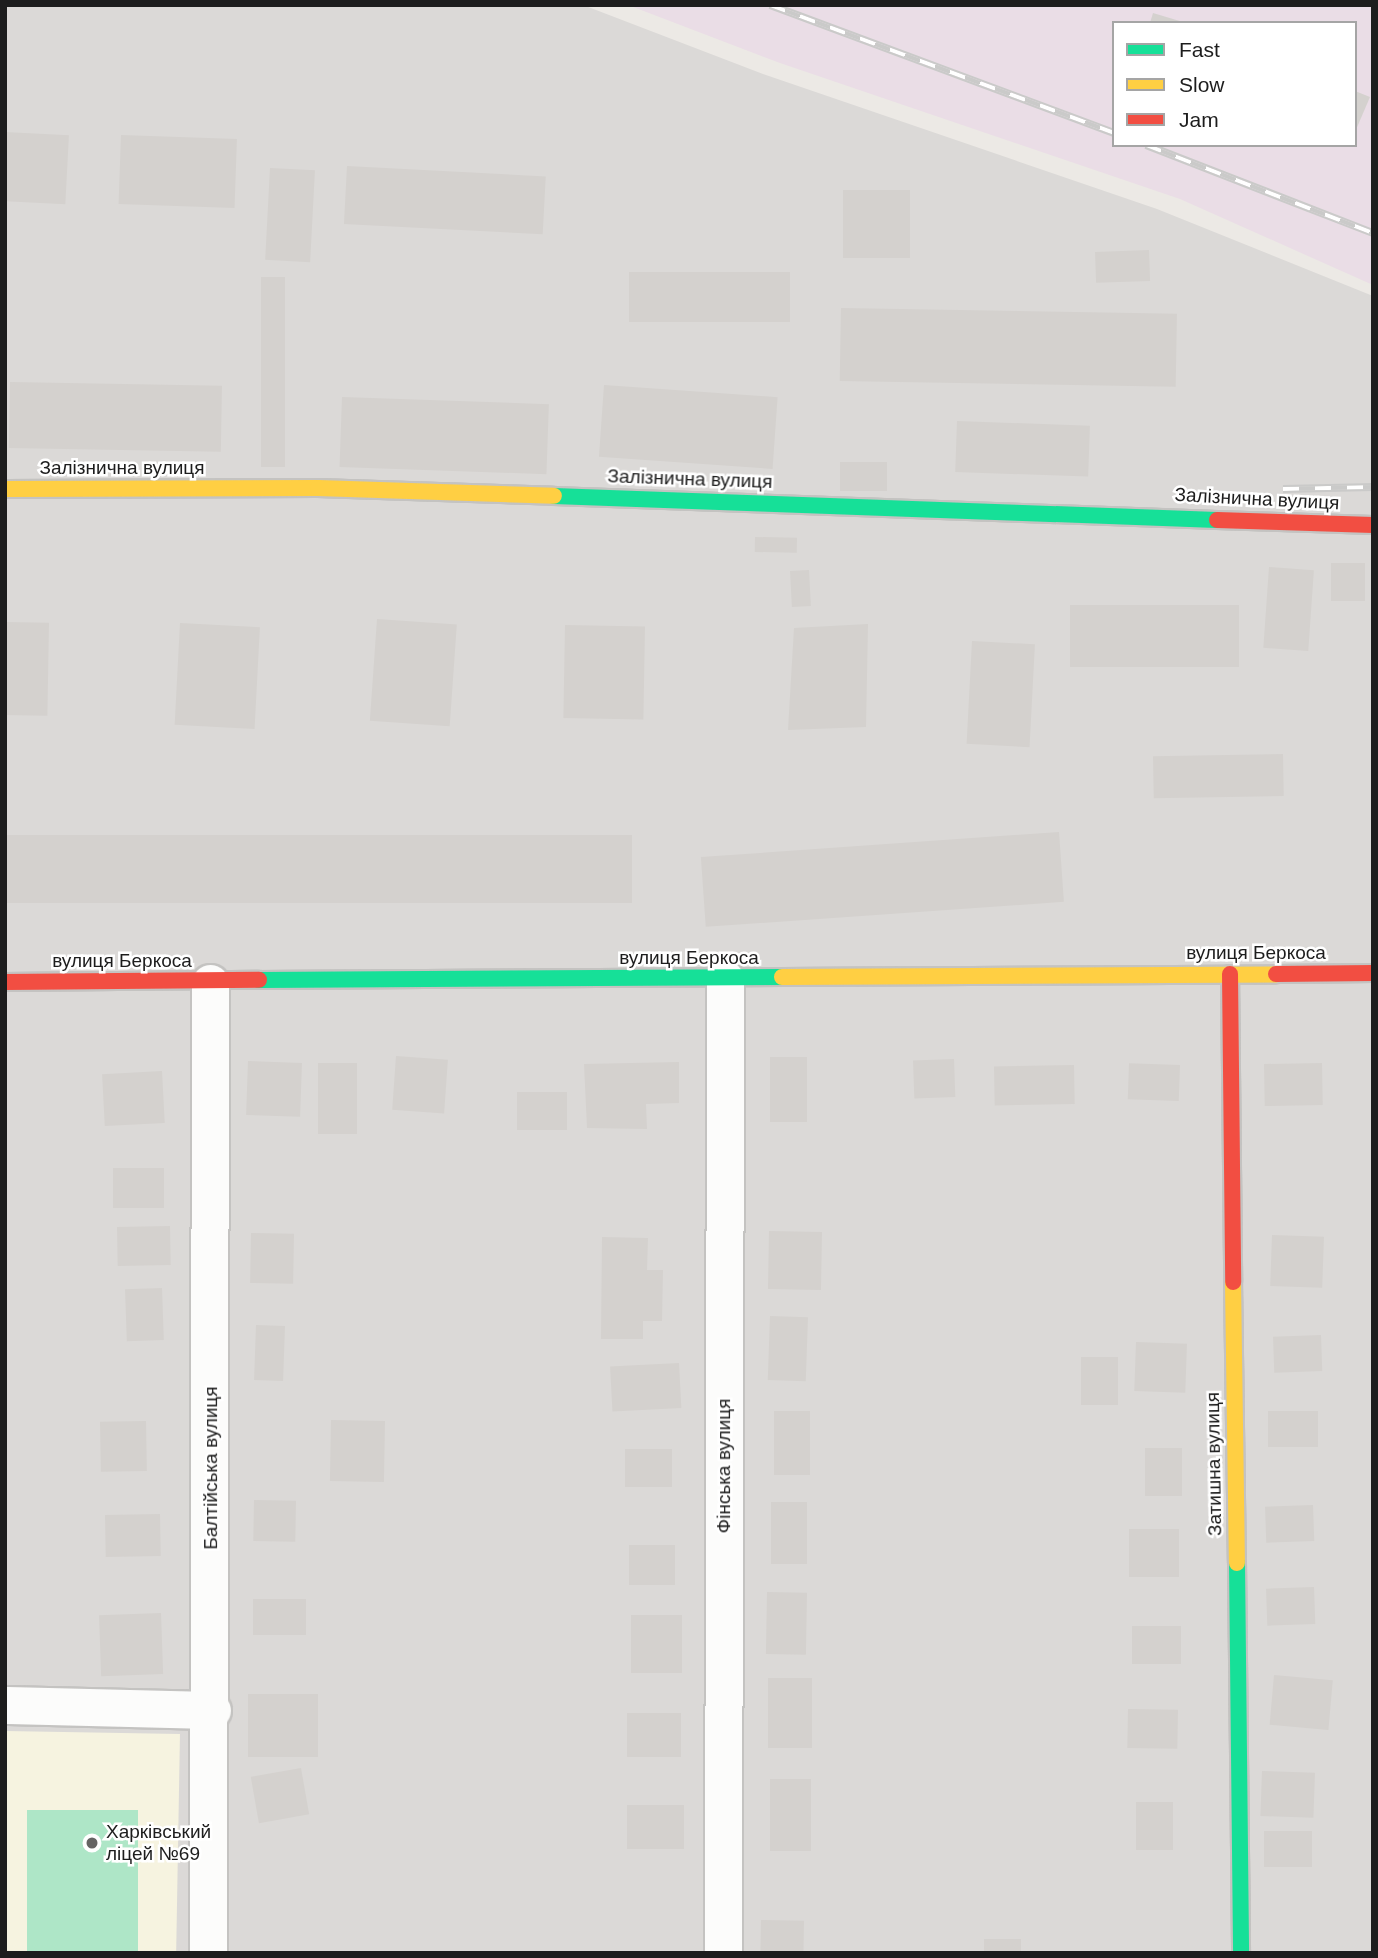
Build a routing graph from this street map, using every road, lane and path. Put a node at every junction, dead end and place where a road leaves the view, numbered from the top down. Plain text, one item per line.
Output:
1 (5, 489) edge
2 (1373, 525) edge
3 (1373, 973) edge
4 (1230, 974) junction
5 (725, 979) junction
6 (5, 982) edge
7 (210, 983) junction
8 (5, 1705) edge
9 (212, 1710) junction
10 (208, 1953) edge
11 (723, 1953) edge
12 (1241, 1953) edge

1 - 2 street, Залізнична вулиця
3 - 4 street, вулиця Беркоса
4 - 5 street, вулиця Беркоса
4 - 12 street, Затишна вулиця
5 - 7 street, вулиця Беркоса
5 - 11 street, Фінська вулиця
6 - 7 street, вулиця Беркоса
7 - 9 street, Балтійська вулиця
8 - 9 street
9 - 10 street, Балтійська вулиця

